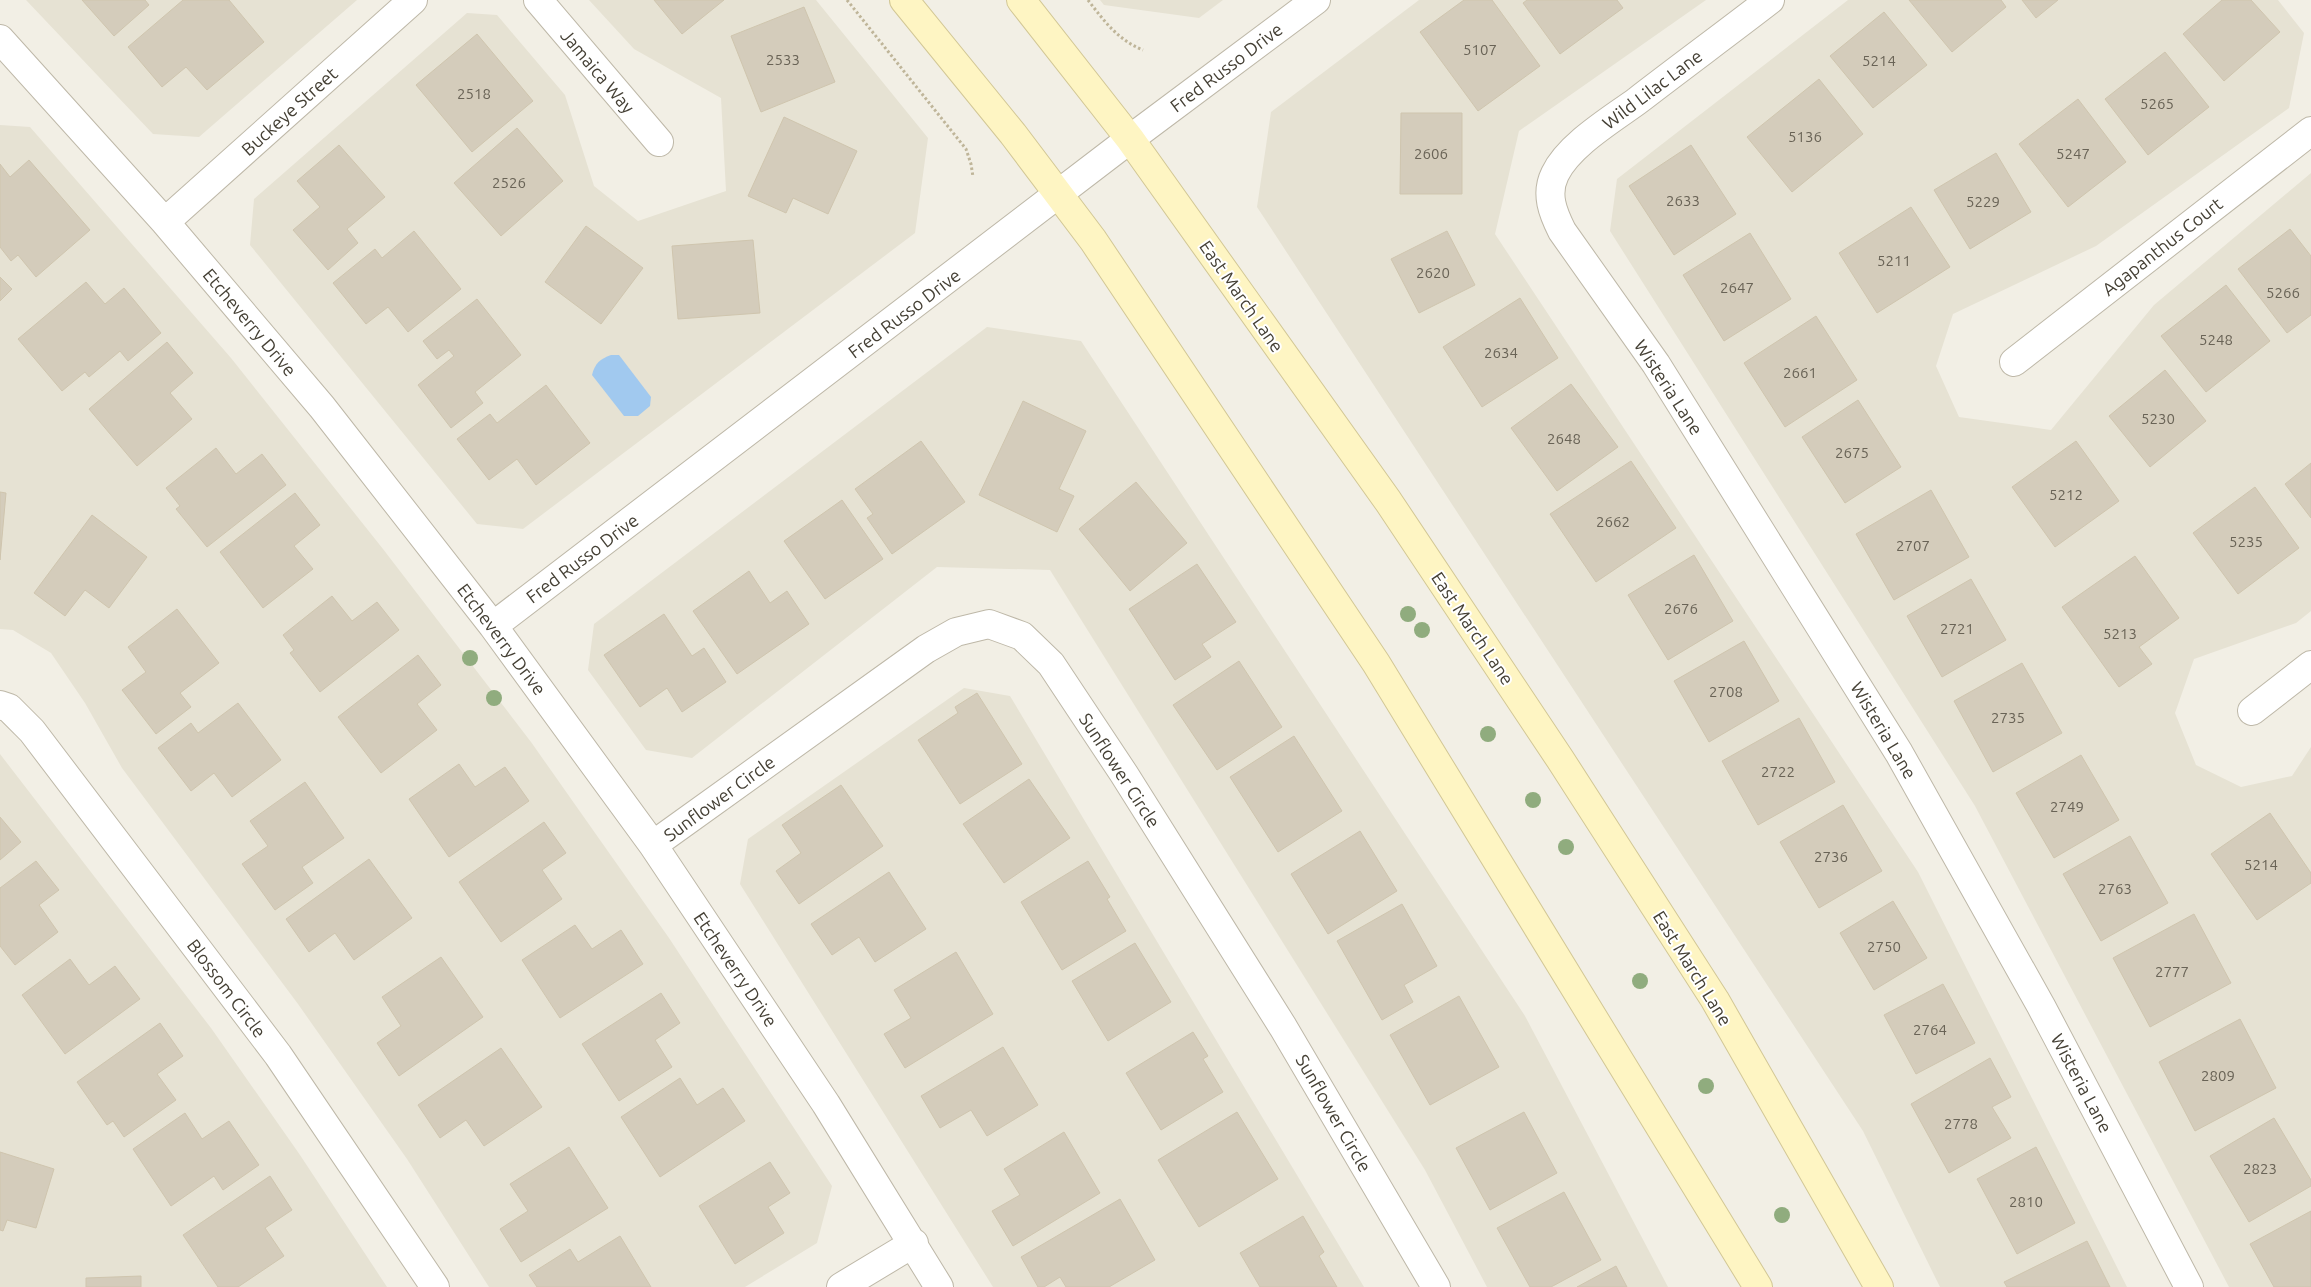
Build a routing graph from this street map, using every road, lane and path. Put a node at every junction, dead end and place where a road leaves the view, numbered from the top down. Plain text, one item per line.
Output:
1 (413, 0) edge
2 (538, 0) edge
3 (847, 0) edge
4 (904, 0) edge
5 (1021, 0) edge
6 (1088, 0) edge
7 (1316, 0) edge
8 (1770, 0) edge
9 (2, 45) edge
10 (1143, 50) dead end
11 (2311, 130) edge
12 (1130, 139) junction
13 (659, 142) dead end
14 (973, 177) dead end
15 (1550, 192) joint
16 (1059, 194) junction
17 (165, 222) junction
18 (2014, 362) dead end
19 (494, 626) junction
20 (2311, 664) edge
21 (0, 705) edge
22 (2252, 711) dead end
23 (653, 845) junction
24 (914, 1243) junction
25 (435, 1287) edge
26 (842, 1287) edge
27 (940, 1287) edge
28 (1436, 1287) edge
29 (1758, 1287) edge
30 (1879, 1287) edge
31 (2189, 1287) edge

1 - 17 street, Buckeye Street
2 - 13 street, Jamaica Way
3 - 14 path
4 - 16 main road
5 - 12 main road, East March Lane
6 - 10 path
7 - 12 street, Fred Russo Drive
8 - 15 street, Wild Lilac Lane
9 - 17 street, Etcheverry Drive
11 - 18 street, Agapanthus Court
12 - 16 street, Fred Russo Drive
12 - 30 main road, East March Lane
15 - 31 street, Wisteria Lane
16 - 19 street, Fred Russo Drive
16 - 29 main road
17 - 19 street, Etcheverry Drive
19 - 23 street, Etcheverry Drive
20 - 22 street
21 - 25 street, Blossom Circle
23 - 24 street, Etcheverry Drive
23 - 28 street, Sunflower Circle
24 - 26 street
24 - 27 street, Etcheverry Drive

